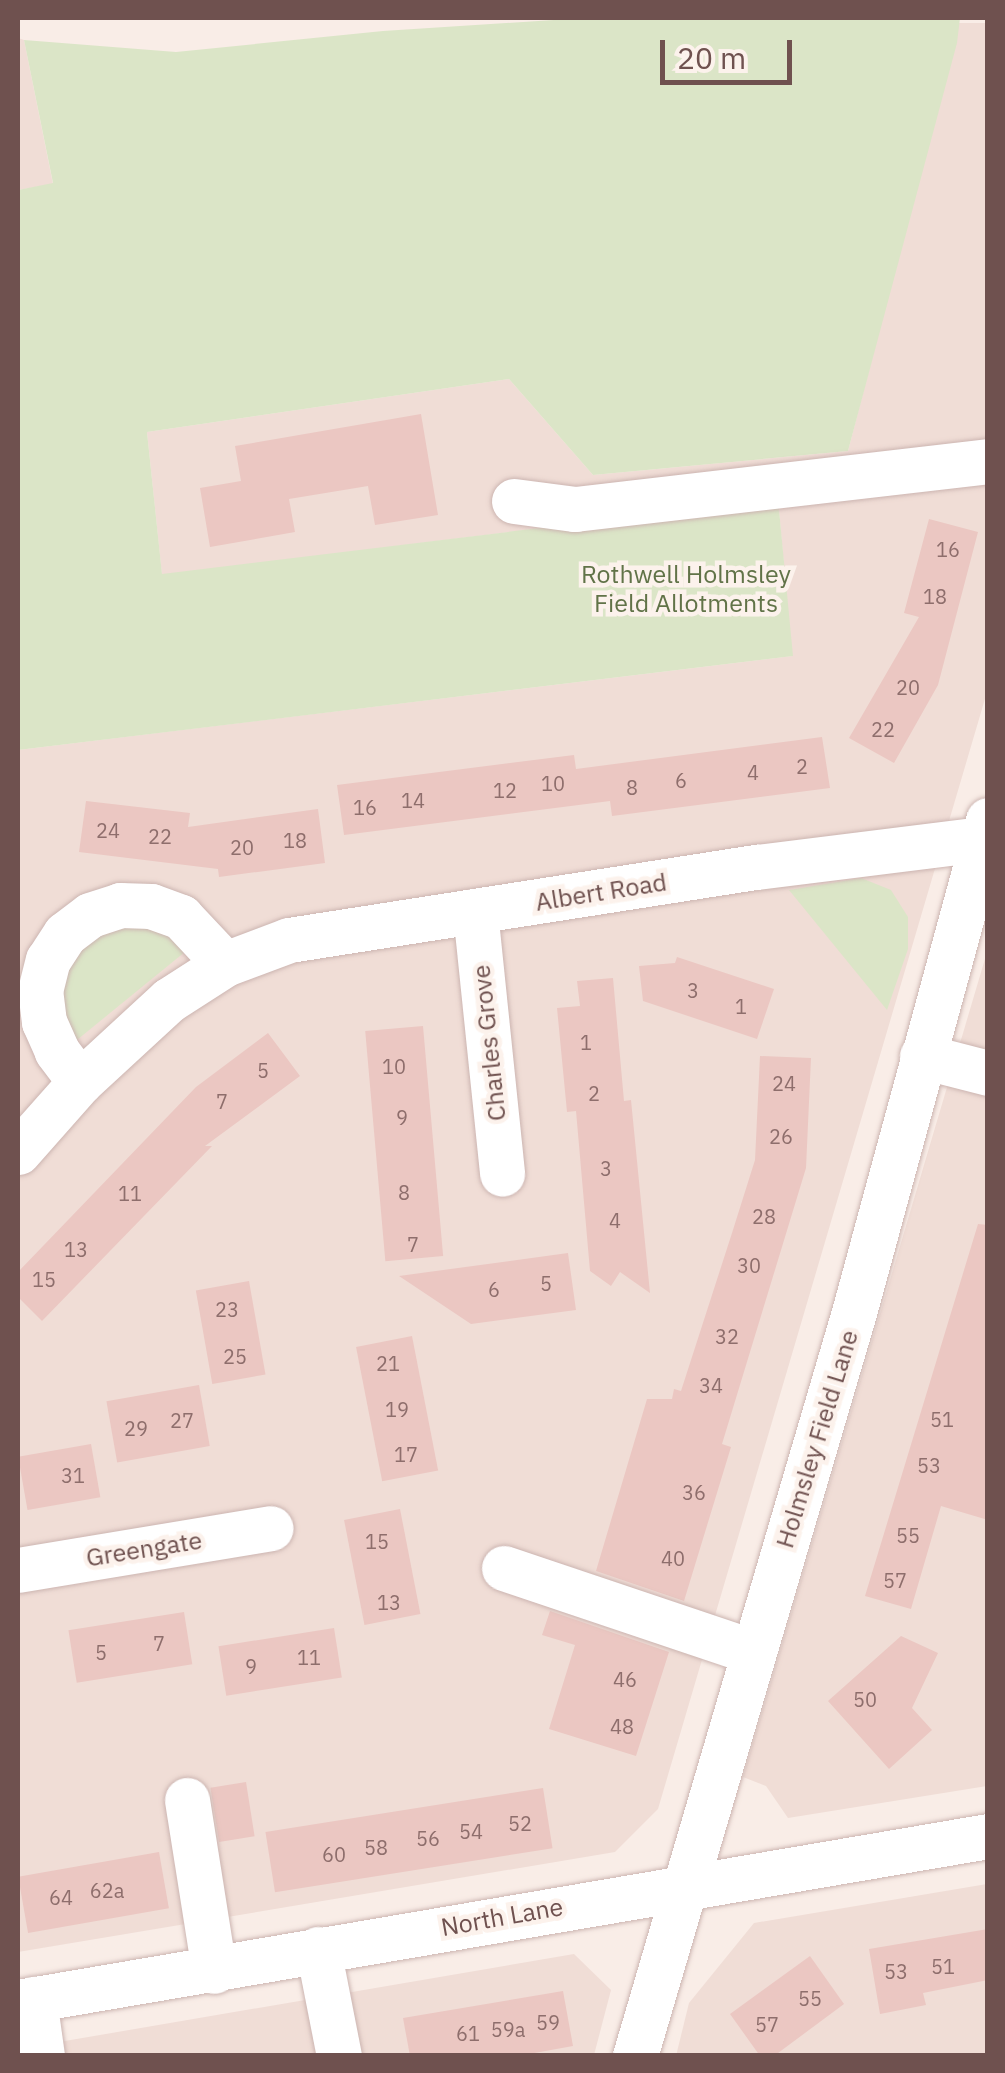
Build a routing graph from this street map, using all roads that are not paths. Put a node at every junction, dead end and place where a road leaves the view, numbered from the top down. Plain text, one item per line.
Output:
1 (988, 461) edge
2 (514, 501) dead end
3 (984, 830) edge
4 (476, 911) junction
5 (226, 964) junction
6 (922, 1056) junction
7 (988, 1073) edge
8 (80, 1082) junction
9 (18, 1152) edge
10 (502, 1174) dead end
11 (271, 1528) dead end
12 (504, 1568) dead end
13 (18, 1570) edge
14 (753, 1652) junction
15 (187, 1800) dead end
16 (988, 1836) edge
17 (686, 1886) junction
18 (318, 1949) junction
19 (214, 1970) junction
20 (26, 2000) edge
21 (42, 2056) edge
22 (339, 2056) edge
23 (635, 2056) edge

1 - 2 street
3 - 4 street, Albert Road
3 - 6 street, Holmsley Field Lane
4 - 5 street, Albert Road
4 - 10 street, Charles Grove
5 - 8 street, Albert Road
5 - 8 street
6 - 7 street
6 - 14 street, Holmsley Field Lane
8 - 9 street, Albert Road
11 - 13 street, Greengate
12 - 14 street
14 - 17 street, Holmsley Field Lane
15 - 19 street
16 - 17 street, North Lane
17 - 18 street, North Lane
17 - 23 street, Holmsley Field Lane
18 - 19 street, North Lane
18 - 22 street
19 - 20 street, North Lane
20 - 21 street

